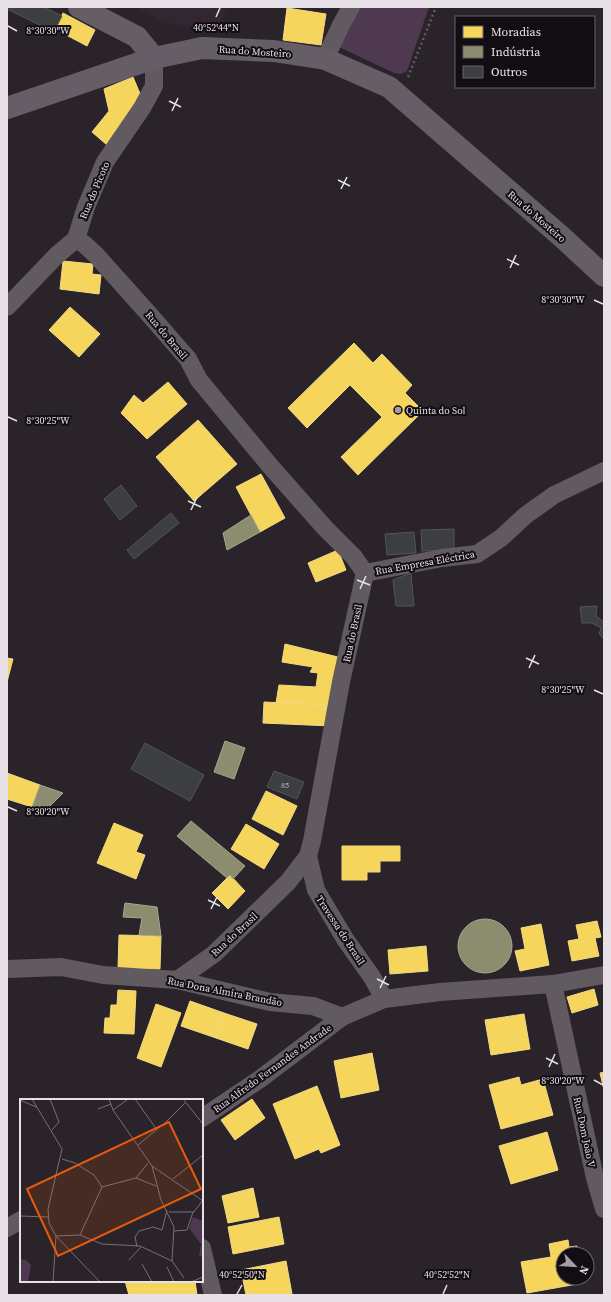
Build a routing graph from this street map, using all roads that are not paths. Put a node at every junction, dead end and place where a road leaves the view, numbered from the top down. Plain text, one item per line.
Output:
1 (79, 7) edge
2 (351, 7) edge
3 (154, 58) junction
4 (325, 59) junction
5 (7, 108) edge
6 (76, 239) junction
7 (604, 276) edge
8 (7, 308) edge
9 (604, 472) edge
10 (365, 573) junction
11 (308, 856) junction
12 (7, 969) edge
13 (604, 975) edge
14 (177, 980) junction
15 (553, 984) junction
16 (384, 999) junction
17 (342, 1017) junction
18 (203, 1117) edge
19 (600, 1177) edge
20 (604, 1209) edge
21 (20, 1221) edge
22 (7, 1228) edge
23 (203, 1252) edge
24 (213, 1295) edge

1 - 3 main road
2 - 4 street
3 - 4 main road, Rua do Mosteiro
3 - 5 main road, Rua do Mosteiro
3 - 6 street, Rua do Picoto
4 - 7 main road, Rua do Mosteiro
6 - 8 street
6 - 10 street, Rua do Brasil
9 - 10 street, Rua Empresa Eléctrica
10 - 11 street, Rua do Brasil
11 - 14 street, Rua do Brasil
11 - 16 street, Travessa do Brasil
12 - 14 street, Rua Dona Almira Brandão
13 - 15 street
14 - 17 street, Rua Dona Almira Brandão
15 - 16 street
15 - 19 street, Rua Dom João V
16 - 17 street
17 - 18 street, Rua Alfredo Fernandes Andrade
19 - 20 street, Rua Dom João V
21 - 22 street
23 - 24 street

